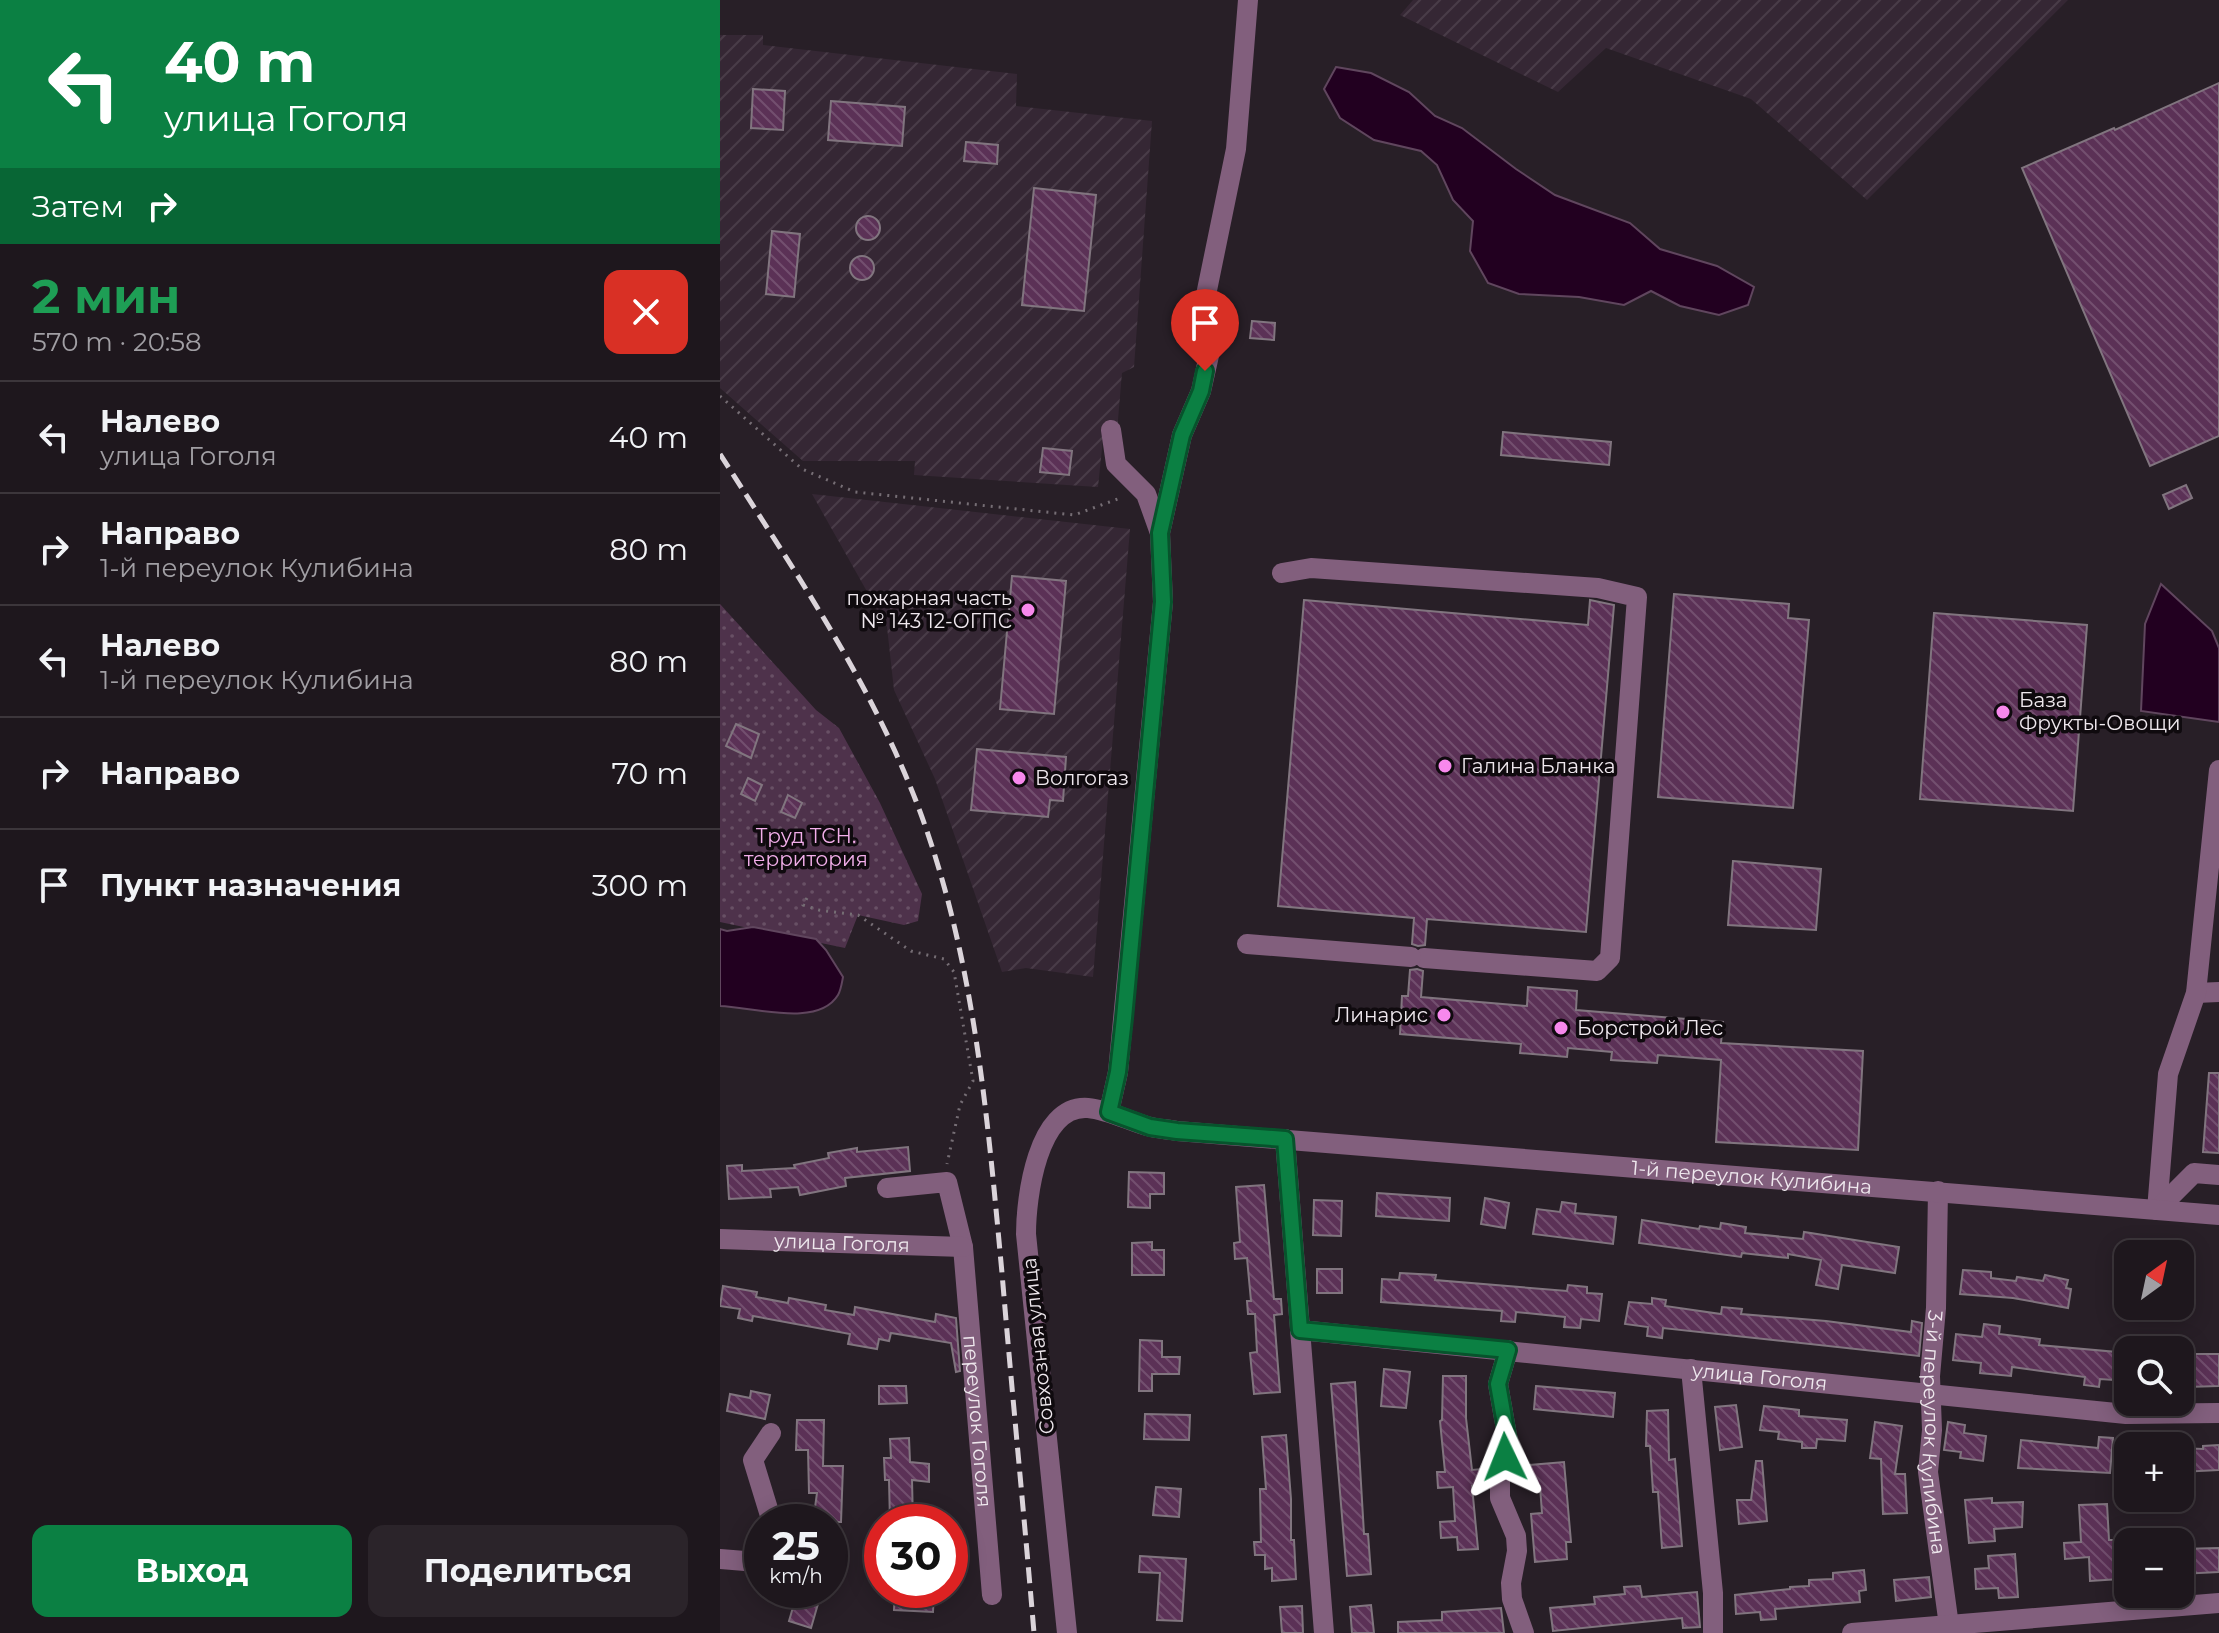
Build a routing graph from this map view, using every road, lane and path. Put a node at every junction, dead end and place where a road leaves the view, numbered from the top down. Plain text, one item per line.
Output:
1 (1248, 0) edge
2 (720, 396) edge
3 (1111, 430) dead end
4 (1146, 494) junction
5 (1160, 533) junction
6 (1282, 573) dead end
7 (2219, 770) edge
8 (807, 898) dead end
9 (1247, 944) dead end
10 (2219, 992) edge
11 (2196, 993) junction
12 (1109, 1112) junction
13 (1285, 1139) junction
14 (2219, 1175) edge
15 (947, 1182) junction
16 (887, 1188) dead end
17 (1938, 1191) junction
18 (2157, 1210) junction
19 (2219, 1215) edge
20 (720, 1239) edge
21 (963, 1247) junction
22 (1300, 1330) junction
23 (1508, 1350) junction
24 (1691, 1369) junction
25 (1930, 1396) junction
26 (2219, 1413) edge
27 (771, 1433) dead end
28 (766, 1504) edge
29 (720, 1559) edge
30 (744, 1560) edge
31 (992, 1595) dead end
32 (2219, 1603) edge
33 (1950, 1629) edge
34 (1067, 1633) edge
35 (1324, 1633) edge
36 (1524, 1633) edge
37 (1713, 1633) edge
38 (1852, 1633) edge

1 - 5 street
2 - 4 path
3 - 4 street
4 - 5 street
5 - 12 street
6 - 9 street
7 - 11 street
8 - 15 path
10 - 11 street
11 - 18 street
12 - 13 street, 1-й переулок Кулибина
12 - 34 street, Совхозная улица
13 - 17 street, 1-й переулок Кулибина
13 - 22 street
14 - 18 street
15 - 16 street
15 - 21 street, переулок Гоголя
17 - 18 street, 1-й переулок Кулибина
17 - 25 street, 3-й переулок Кулибина
18 - 19 street, 1-й переулок Кулибина
20 - 21 street, улица Гоголя
21 - 31 street, переулок Гоголя
22 - 23 street, улица Гоголя
22 - 35 street
23 - 24 street, улица Гоголя
23 - 36 street
24 - 25 street, улица Гоголя
24 - 37 street
25 - 26 street, улица Гоголя
25 - 33 street, 3-й переулок Кулибина
27 - 28 street
29 - 30 street
32 - 33 street
33 - 38 street

